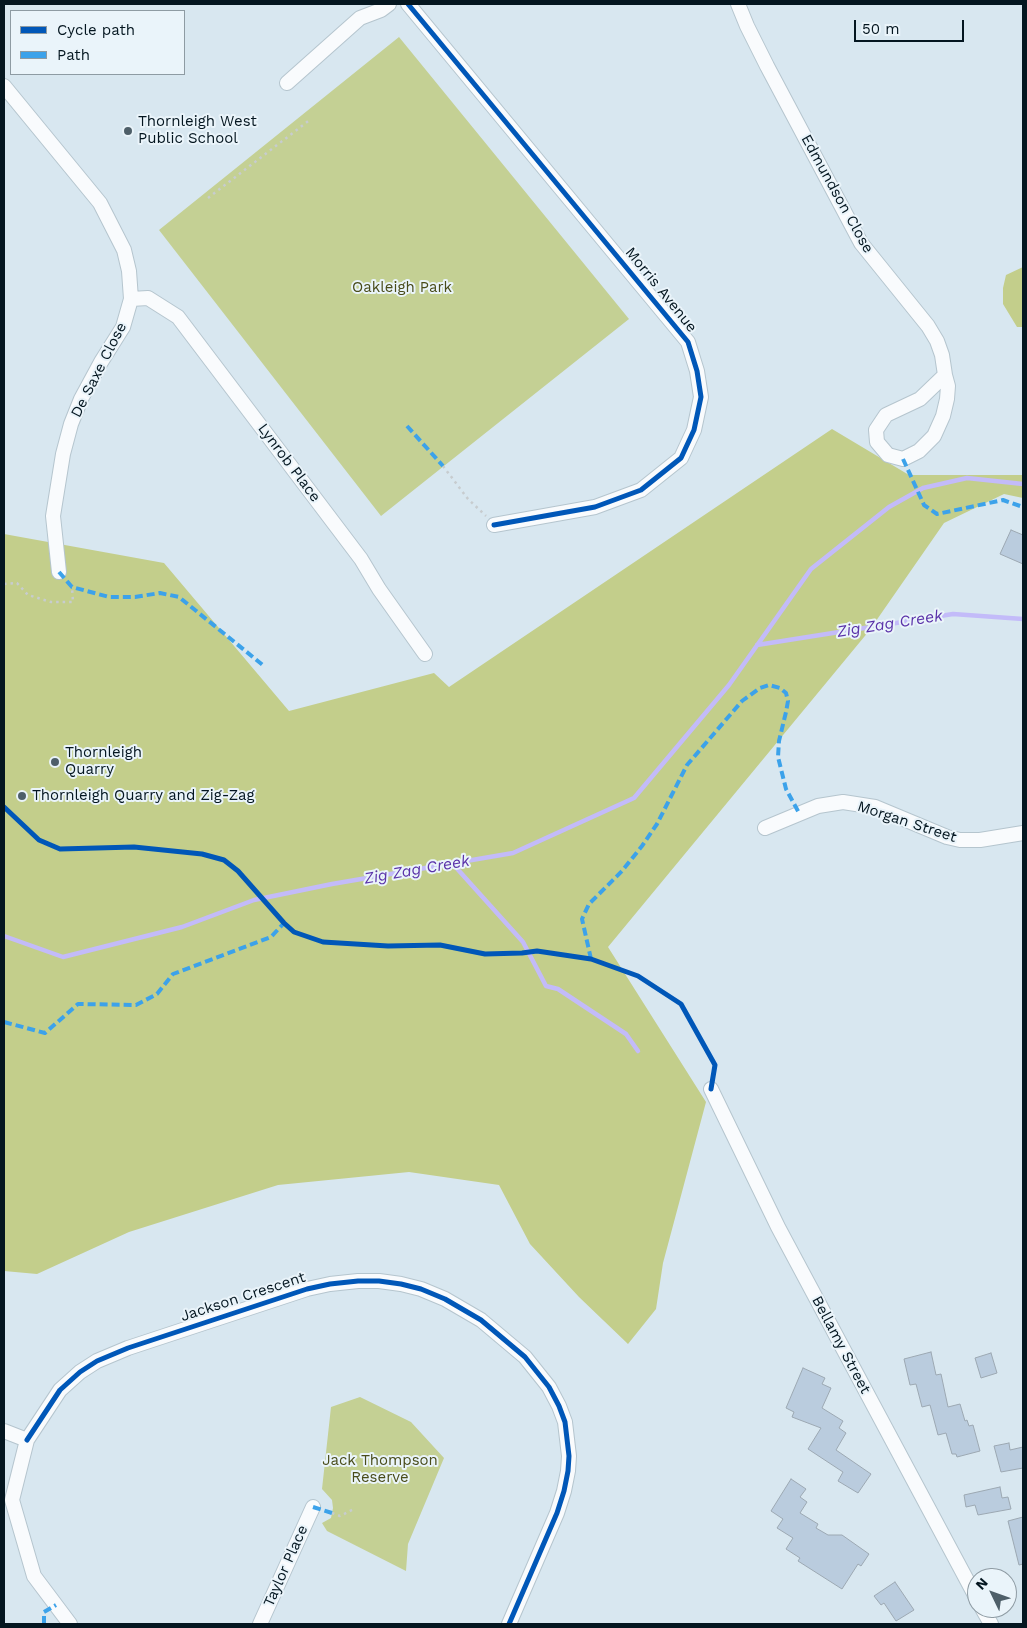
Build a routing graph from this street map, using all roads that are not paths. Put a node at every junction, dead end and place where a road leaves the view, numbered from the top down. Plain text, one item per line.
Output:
1 (408, 4) edge
2 (738, 4) edge
3 (385, 7) edge
4 (287, 84) dead end
5 (4, 86) edge
6 (131, 299) junction
7 (945, 375) junction
8 (494, 525) road end
9 (59, 572) dead end
10 (425, 654) dead end
11 (766, 828) dead end
12 (1023, 833) edge
13 (711, 1088) dead end
14 (4, 1431) edge
15 (27, 1440) junction
16 (313, 1507) dead end
17 (967, 1579) edge
18 (70, 1624) edge
19 (260, 1624) edge
20 (509, 1624) edge

1 - 8 street, Morris Avenue
2 - 7 street, Edmundson Close
3 - 4 street
5 - 6 street, De Saxe Close
6 - 9 street, De Saxe Close
6 - 10 street, Lynrob Place
7 - 7 street, Edmundson Close
11 - 12 street, Morgan Street
13 - 17 street, Bellamy Street
14 - 15 street
15 - 18 street, Jackson Crescent
15 - 20 street, Jackson Crescent
16 - 19 street, Taylor Place

